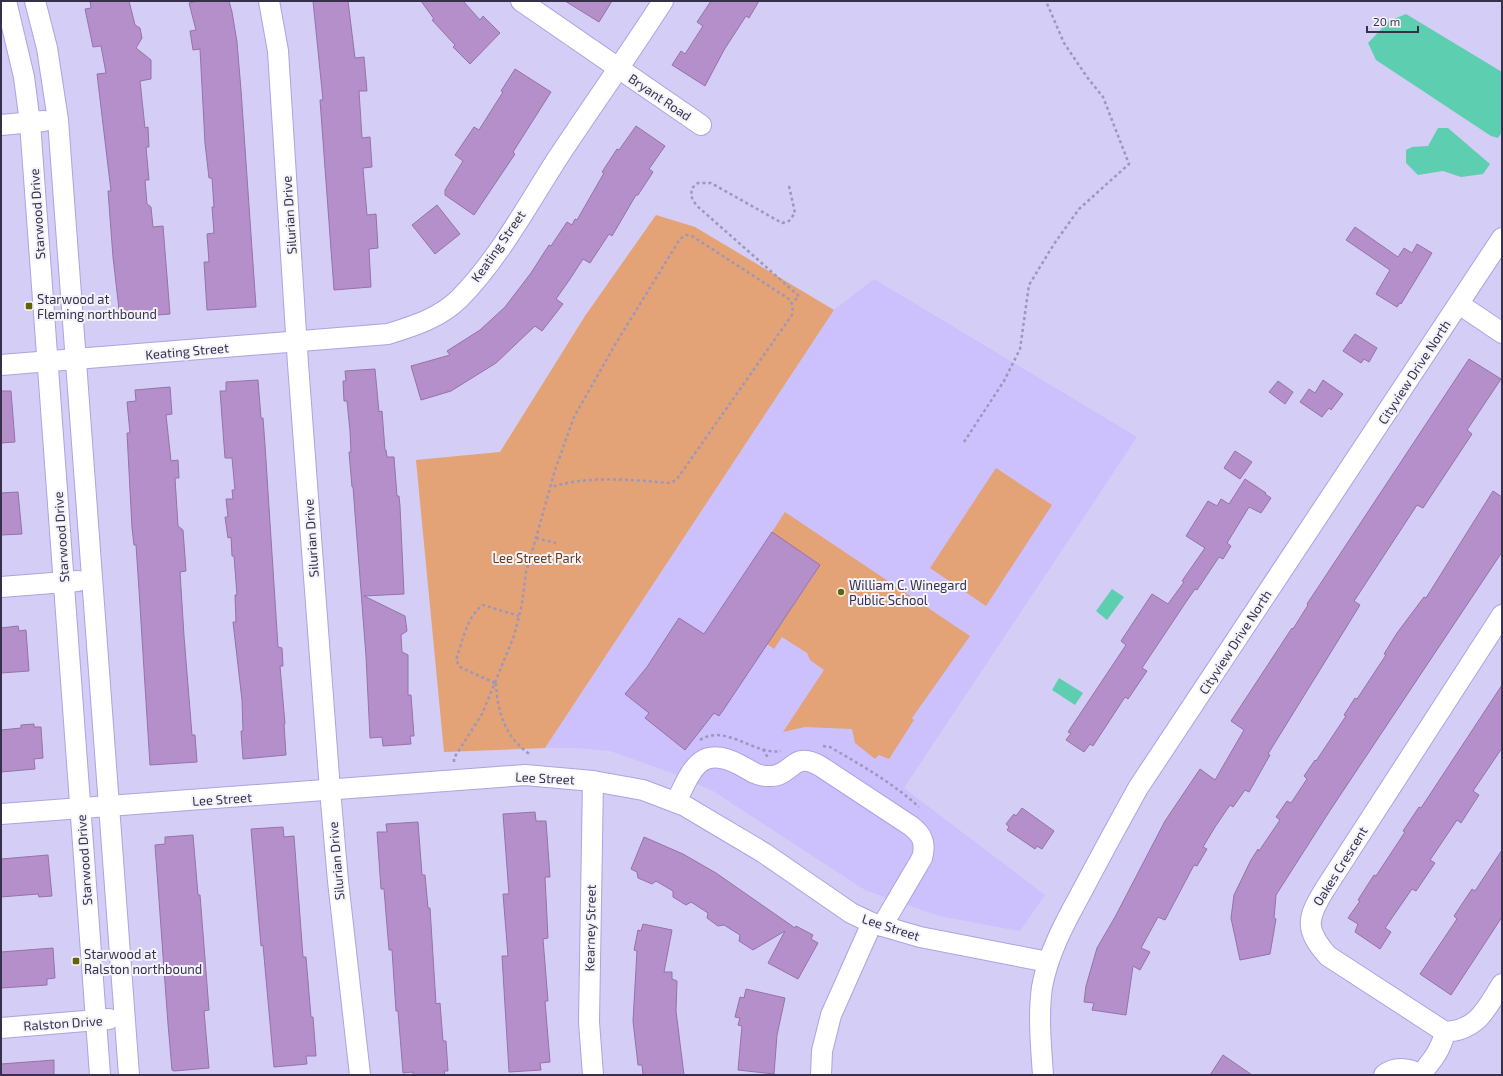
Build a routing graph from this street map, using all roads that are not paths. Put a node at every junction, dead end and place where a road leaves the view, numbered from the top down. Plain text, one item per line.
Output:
1 (6, 1) edge
2 (35, 1) edge
3 (269, 1) edge
4 (521, 1) edge
5 (663, 1) edge
6 (619, 68) junction
7 (58, 120) junction
8 (30, 123) junction
9 (1, 125) edge
10 (702, 125) dead end
11 (1502, 238) edge
12 (1459, 304) junction
13 (1502, 333) edge
14 (297, 342) junction
15 (76, 360) junction
16 (48, 362) junction
17 (1, 365) edge
18 (92, 580) junction
19 (64, 582) junction
20 (1, 587) edge
21 (1502, 616) edge
22 (593, 781) junction
23 (330, 790) junction
24 (676, 802) junction
25 (109, 807) junction
26 (80, 809) junction
27 (1, 814) edge
28 (877, 924) junction
29 (1048, 962) junction
30 (1502, 984) edge
31 (125, 1018) junction
32 (96, 1020) junction
33 (1, 1028) edge
34 (1445, 1032) junction
35 (100, 1075) edge
36 (129, 1075) edge
37 (360, 1075) edge
38 (593, 1075) edge
39 (821, 1075) edge
40 (1043, 1075) edge
41 (1384, 1075) edge
42 (1420, 1075) edge

1 - 8 street, Starwood Drive
2 - 7 street
3 - 14 street, Silurian Drive
4 - 6 street, Bryant Road
5 - 6 street, Keating Street
6 - 10 street, Bryant Road
6 - 14 street, Keating Street
7 - 8 street
7 - 15 street
8 - 9 street
8 - 16 street, Starwood Drive
11 - 12 street, Cityview Drive North
12 - 13 street
12 - 29 street, Cityview Drive North
14 - 15 street, Keating Street
14 - 23 street, Silurian Drive
15 - 16 street, Keating Street
15 - 18 street
16 - 17 street, Keating Street
16 - 19 street, Starwood Drive
18 - 19 street
18 - 25 street
19 - 20 street
19 - 26 street, Starwood Drive
21 - 34 street, Oakes Crescent
22 - 23 street, Lee Street
22 - 24 street, Lee Street
22 - 38 street, Kearney Street
23 - 25 street, Lee Street
23 - 37 street, Silurian Drive
24 - 28 street, Lee Street
24 - 28 street
25 - 26 street, Lee Street
25 - 31 street
26 - 27 street, Lee Street
26 - 32 street, Starwood Drive
28 - 29 street, Lee Street
28 - 39 street
29 - 40 street, Cityview Drive North
30 - 34 street
31 - 32 street, Ralston Drive
31 - 36 street
32 - 33 street, Ralston Drive
32 - 35 street, Starwood Drive
34 - 42 street
41 - 42 street

